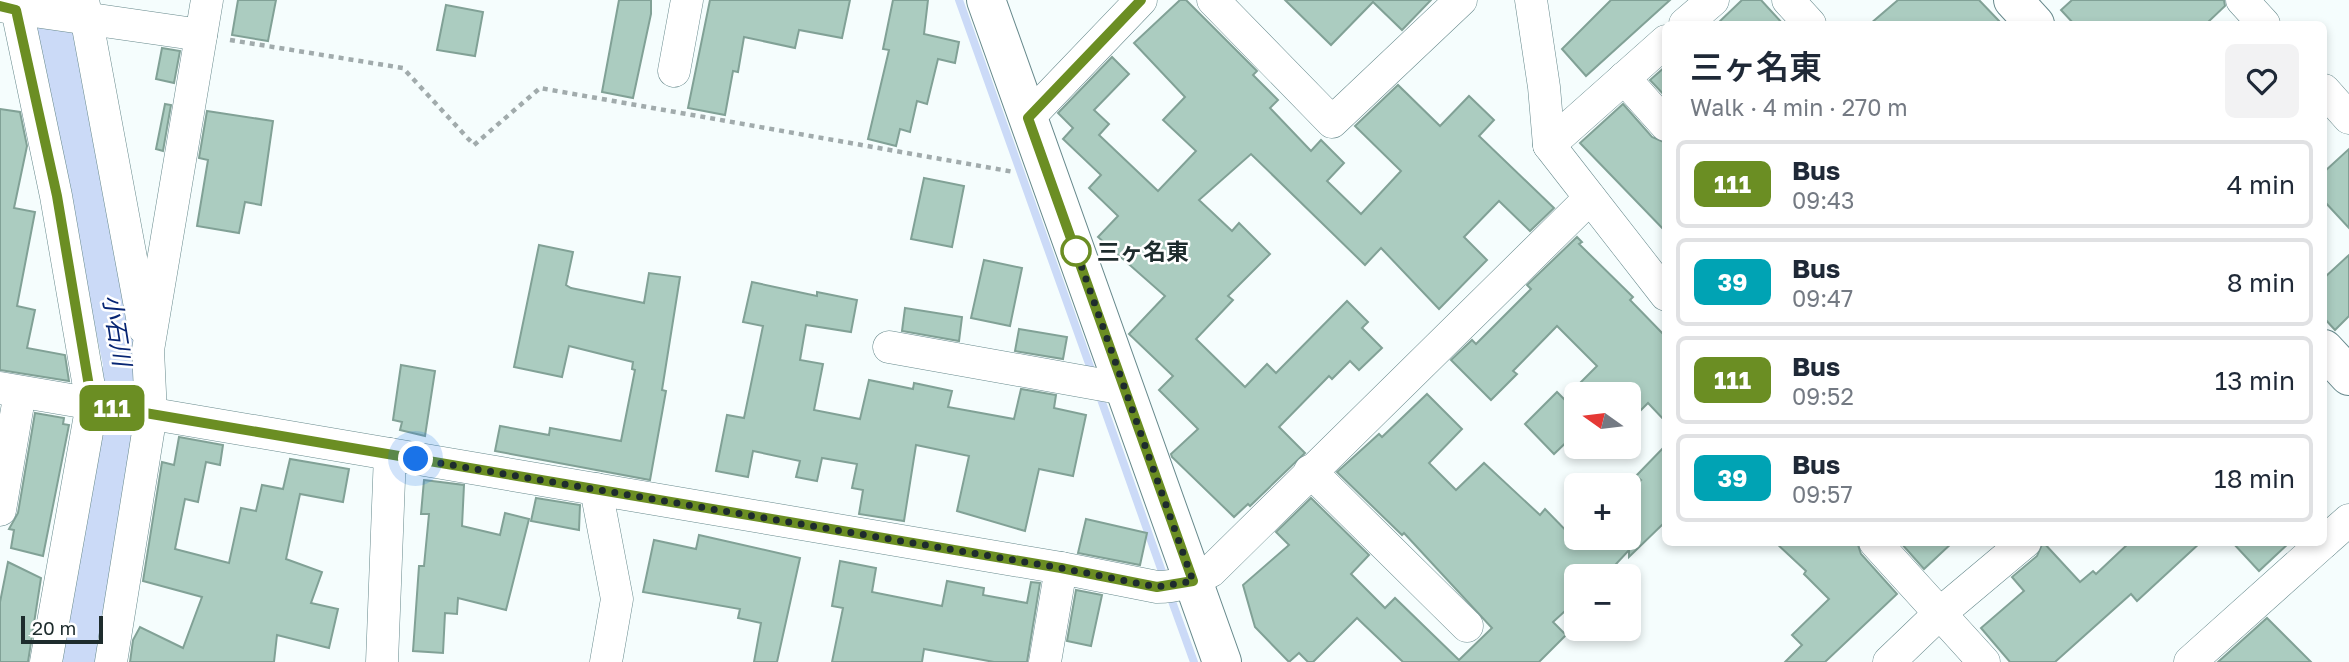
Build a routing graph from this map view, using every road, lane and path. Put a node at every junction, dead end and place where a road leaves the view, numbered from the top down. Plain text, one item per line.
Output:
1 (207, 0) edge
2 (687, 0) edge
3 (986, 0) edge
4 (1141, 0) edge
5 (1213, 0) edge
6 (1461, 0) edge
7 (1531, 0) edge
8 (1713, 0) edge
9 (1788, 0) edge
10 (2013, 0) edge
11 (2242, 0) edge
12 (14, 7) edge
13 (85, 9) edge
14 (1688, 21) edge
15 (1807, 21) edge
16 (2032, 21) edge
17 (2261, 21) edge
18 (201, 36) junction
19 (1662, 45) edge
20 (674, 71) dead end
21 (1624, 78) junction
22 (2327, 93) edge
23 (1028, 118) junction
24 (2349, 118) edge
25 (1662, 121) edge
26 (1549, 145) junction
27 (1049, 178) junction
28 (1590, 198) junction
29 (1662, 290) edge
30 (889, 347) dead end
31 (148, 350) junction
32 (2327, 352) edge
33 (2349, 376) edge
34 (1125, 388) junction
35 (10, 390) edge
36 (92, 404) junction
37 (146, 414) junction
38 (390, 454) junction
39 (1310, 471) junction
40 (596, 489) junction
41 (0, 510) edge
42 (2349, 520) edge
43 (2327, 539) edge
44 (1878, 546) edge
45 (2020, 546) edge
46 (2320, 546) edge
47 (1061, 568) junction
48 (1193, 581) junction
49 (1938, 615) junction
50 (1467, 626) dead end
51 (46, 662) edge
52 (111, 662) edge
53 (382, 662) edge
54 (606, 662) edge
55 (1045, 662) edge
56 (1222, 662) edge
57 (1889, 662) edge
58 (1984, 662) edge
59 (2190, 662) edge

1 - 18 street
2 - 20 street
3 - 23 street
4 - 23 street
5 - 6 street
7 - 26 street
8 - 14 street
9 - 15 street
10 - 16 street
11 - 17 street
12 - 13 street
12 - 36 street
13 - 18 street
13 - 31 street
18 - 27 path
18 - 31 street
19 - 21 street
21 - 25 street
21 - 26 street
22 - 24 street
23 - 27 street
26 - 28 street
27 - 34 street
28 - 29 street
28 - 39 street
30 - 34 street
31 - 37 street
32 - 33 street
34 - 48 street
35 - 36 street
35 - 41 street
36 - 37 street
36 - 51 street
37 - 38 street
37 - 52 street
38 - 40 street
38 - 53 street
39 - 48 street
39 - 50 street
40 - 47 street
40 - 54 street
42 - 43 street
44 - 49 street
45 - 49 street
46 - 59 street
47 - 48 street
47 - 55 street
48 - 56 street
49 - 57 street
49 - 58 street

